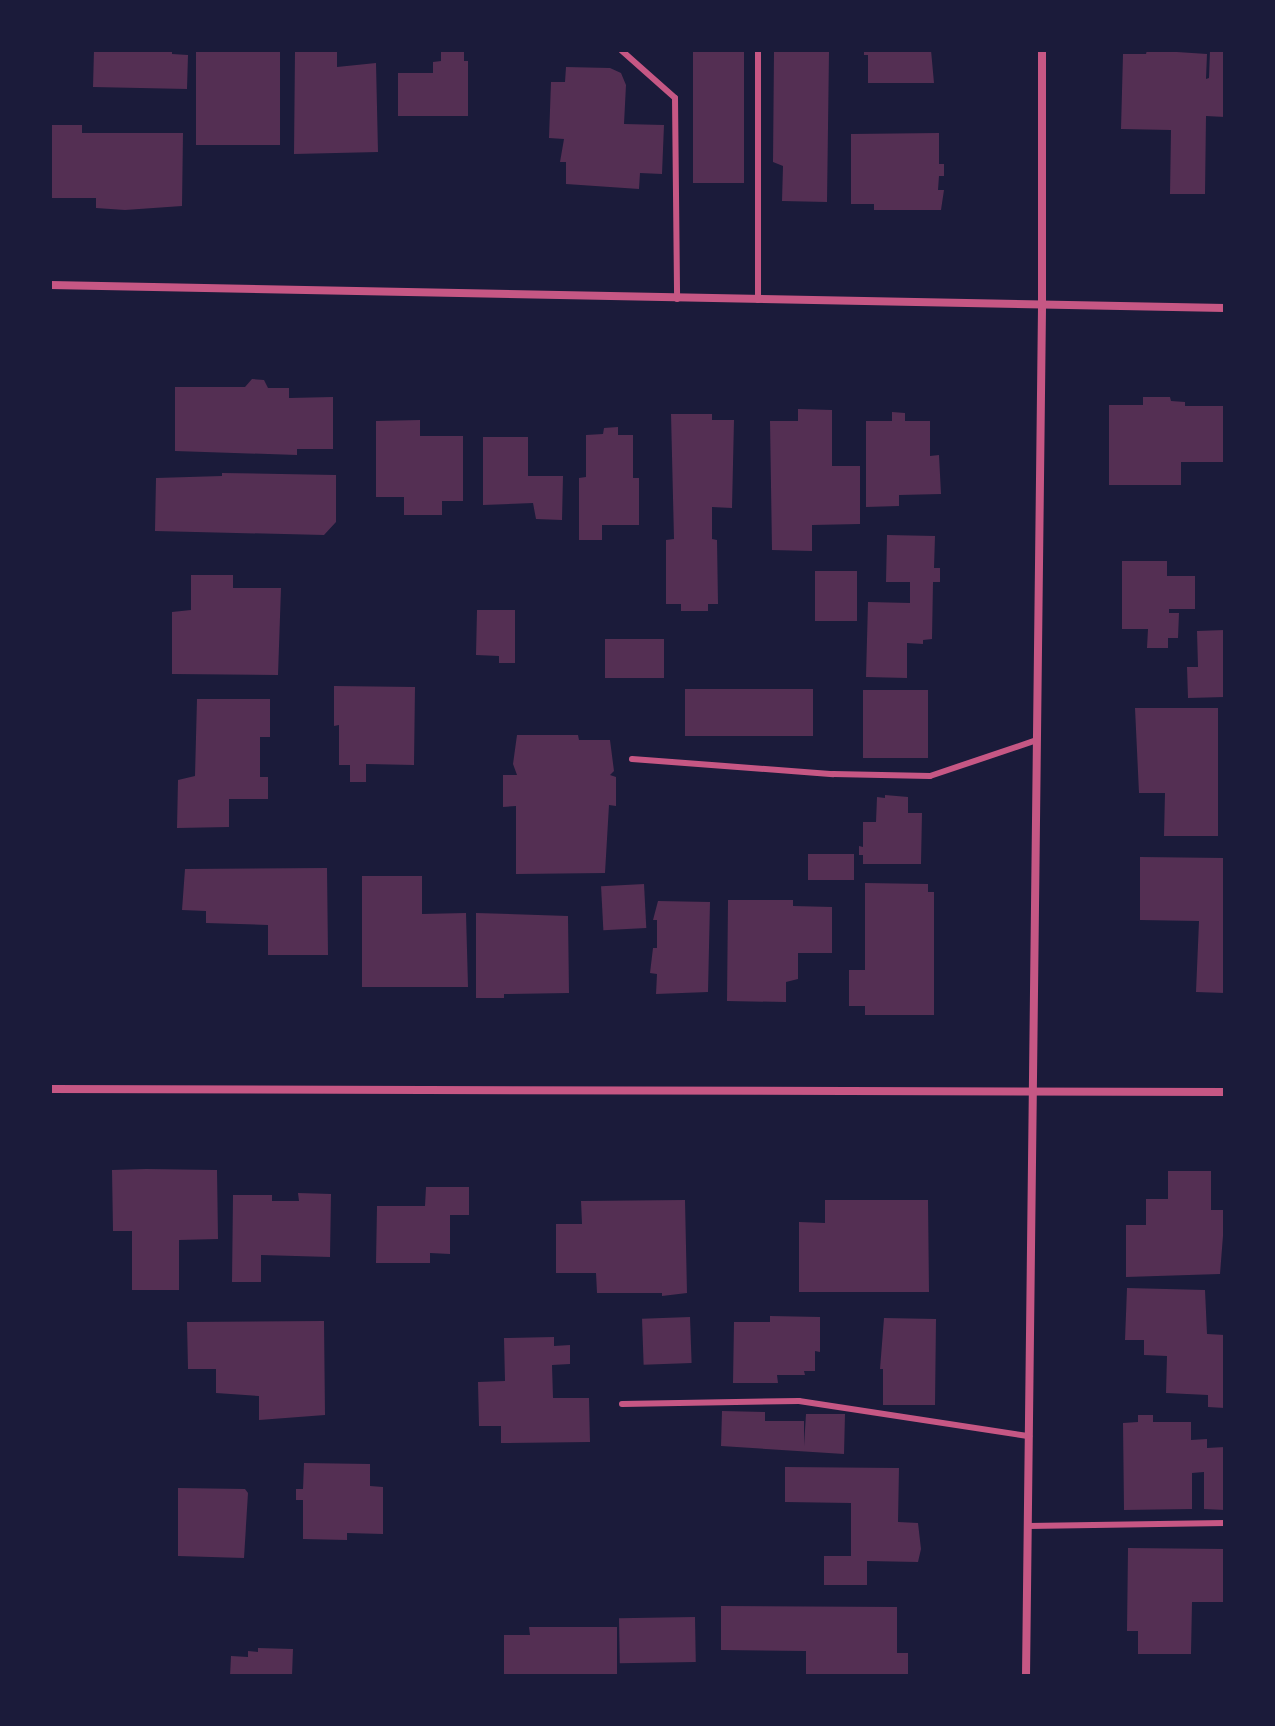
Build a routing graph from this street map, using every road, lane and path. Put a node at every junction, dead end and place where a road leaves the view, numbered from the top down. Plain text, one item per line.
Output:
1 (621, 50) edge
2 (758, 50) edge
3 (1042, 50) edge
4 (50, 285) edge
5 (677, 299) junction
6 (758, 300) junction
7 (1042, 307) junction
8 (1225, 308) edge
9 (1037, 740) junction
10 (632, 759) dead end
11 (50, 1089) edge
12 (1033, 1090) junction
13 (1225, 1092) edge
14 (622, 1404) dead end
15 (1029, 1436) junction
16 (1225, 1523) edge
17 (1028, 1526) junction
18 (1026, 1676) edge

1 - 5 lane
2 - 6 lane
3 - 7 street
4 - 5 street
5 - 6 street
6 - 7 street
7 - 8 street
7 - 9 street
9 - 10 lane
9 - 12 street
11 - 12 street
12 - 13 street
12 - 15 street
14 - 15 lane
15 - 17 street
16 - 17 lane
17 - 18 street

